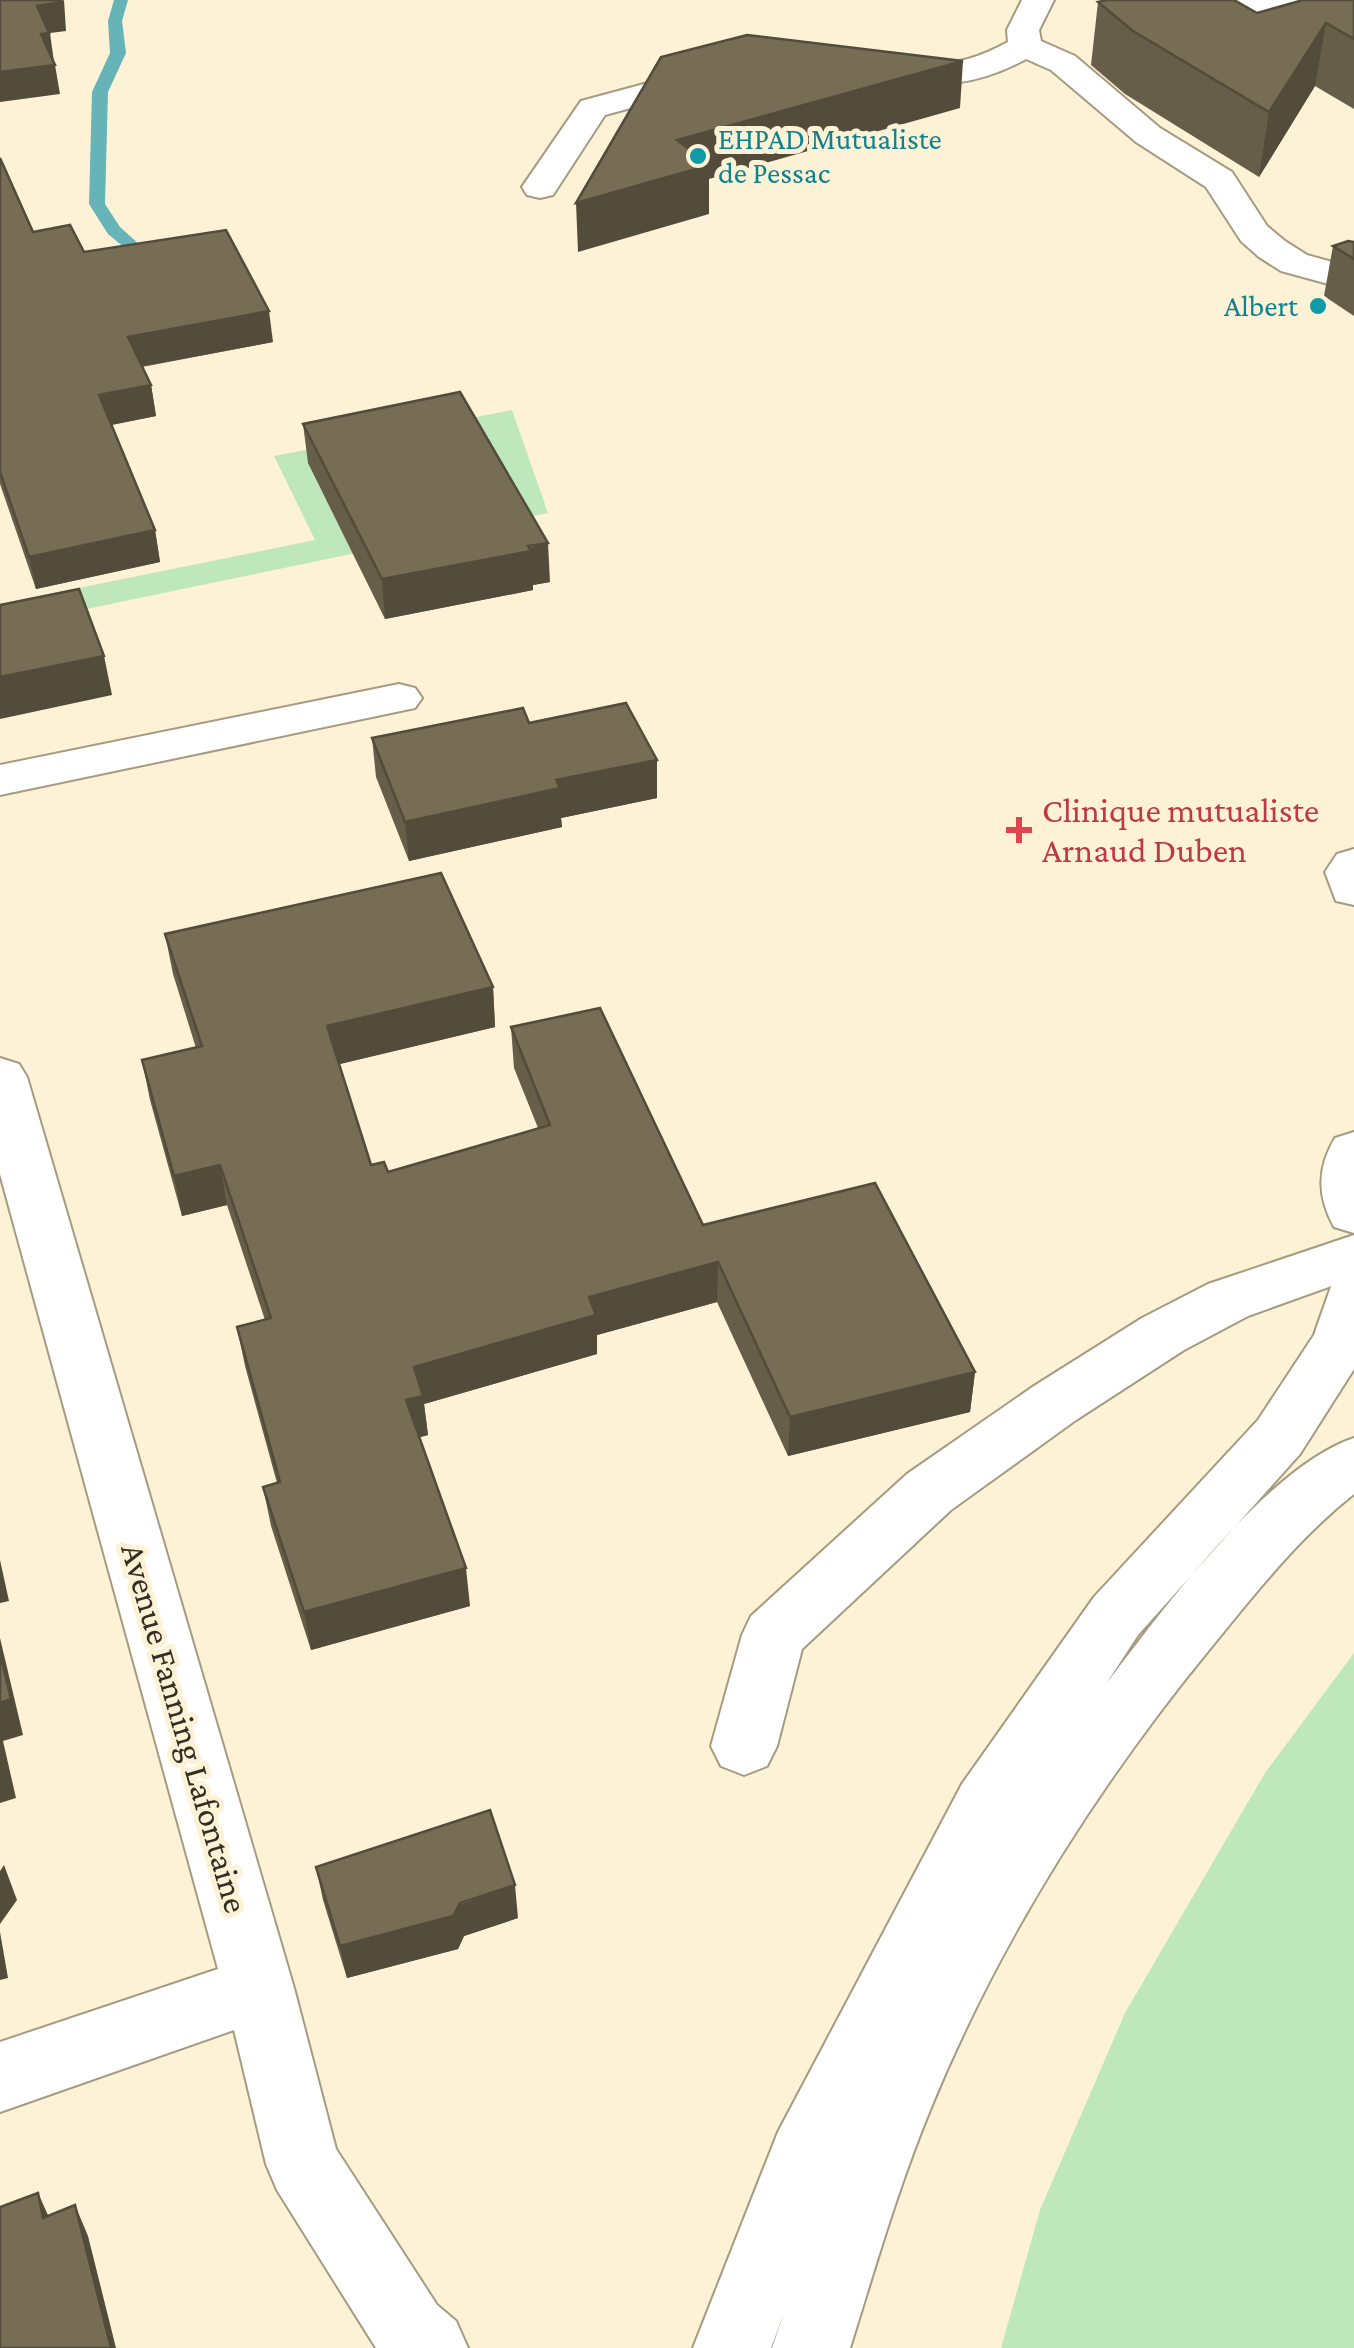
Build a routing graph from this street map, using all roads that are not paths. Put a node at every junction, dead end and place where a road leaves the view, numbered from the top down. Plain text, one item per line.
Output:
1 (1038, 0) edge
2 (1224, 0) edge
3 (1354, 1) edge
4 (1025, 46) junction
5 (850, 67) edge
6 (737, 70) edge
7 (540, 188) dead end
8 (1354, 280) edge
9 (399, 698) dead end
10 (0, 780) edge
11 (1354, 865) edge
12 (1354, 889) edge
13 (0, 1077) edge
14 (1354, 1152) edge
15 (1354, 1212) edge
16 (1354, 1256) edge
17 (1354, 1293) edge
18 (1354, 1462) edge
19 (744, 1746) dead end
20 (259, 1988) junction
21 (0, 2077) edge
22 (429, 2348) edge
23 (732, 2348) edge
24 (811, 2348) edge

1 - 4 main road
2 - 3 main road
4 - 5 main road
4 - 8 main road
6 - 7 main road
9 - 10 main road
11 - 12 main road
13 - 20 main road, Avenue Fanning Lafontaine
14 - 15 main road
16 - 19 main road
17 - 23 main road
18 - 24 main road
20 - 21 main road
20 - 22 main road, Avenue Fanning Lafontaine

